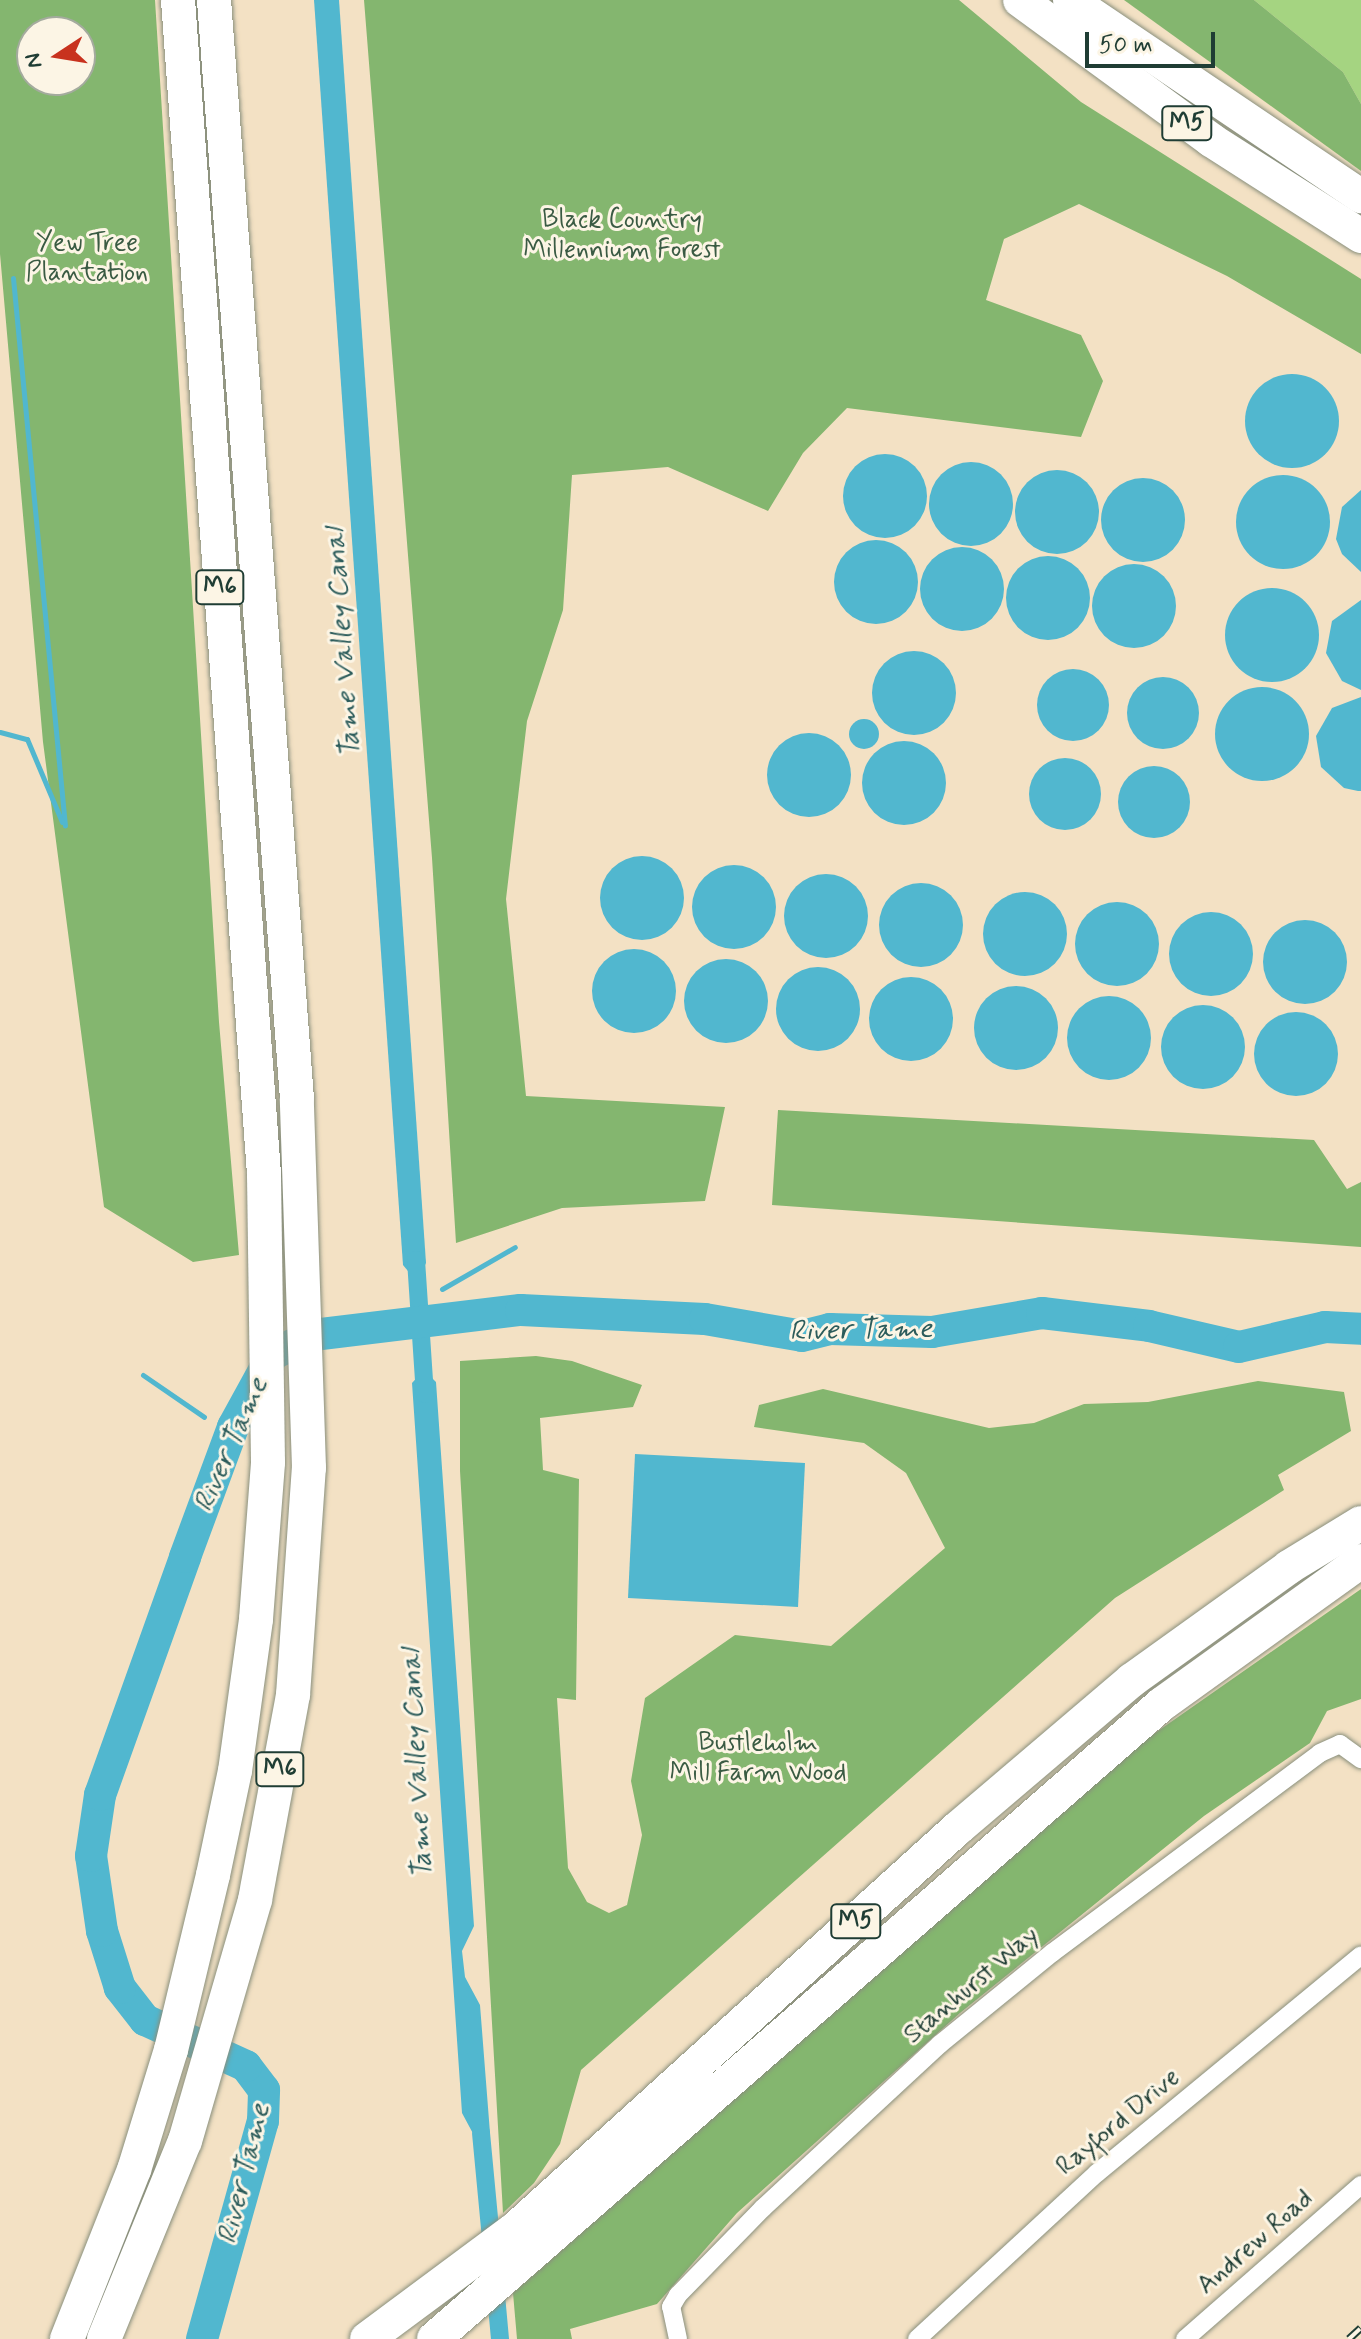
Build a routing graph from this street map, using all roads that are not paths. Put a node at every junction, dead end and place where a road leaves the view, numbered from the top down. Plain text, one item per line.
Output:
1 (178, 0) edge
2 (214, 0) edge
3 (1020, 0) edge
4 (1070, 0) edge
5 (1361, 196) edge
6 (1361, 236) edge
7 (1361, 1523) edge
8 (1361, 1561) edge
9 (1361, 1759) edge
10 (1361, 1955) edge
11 (1361, 2185) edge
12 (67, 2339) edge
13 (104, 2339) edge
14 (367, 2339) edge
15 (434, 2339) edge
16 (678, 2339) edge
17 (917, 2339) edge
18 (1185, 2339) edge

1 - 12 highway, M6
2 - 13 highway, M6
3 - 6 highway, M5
4 - 5 highway, M5
7 - 14 highway, M5
8 - 15 highway, M5
9 - 16 street, Stanhurst Way
10 - 17 street, Rayford Drive
11 - 18 street, Andrew Road

